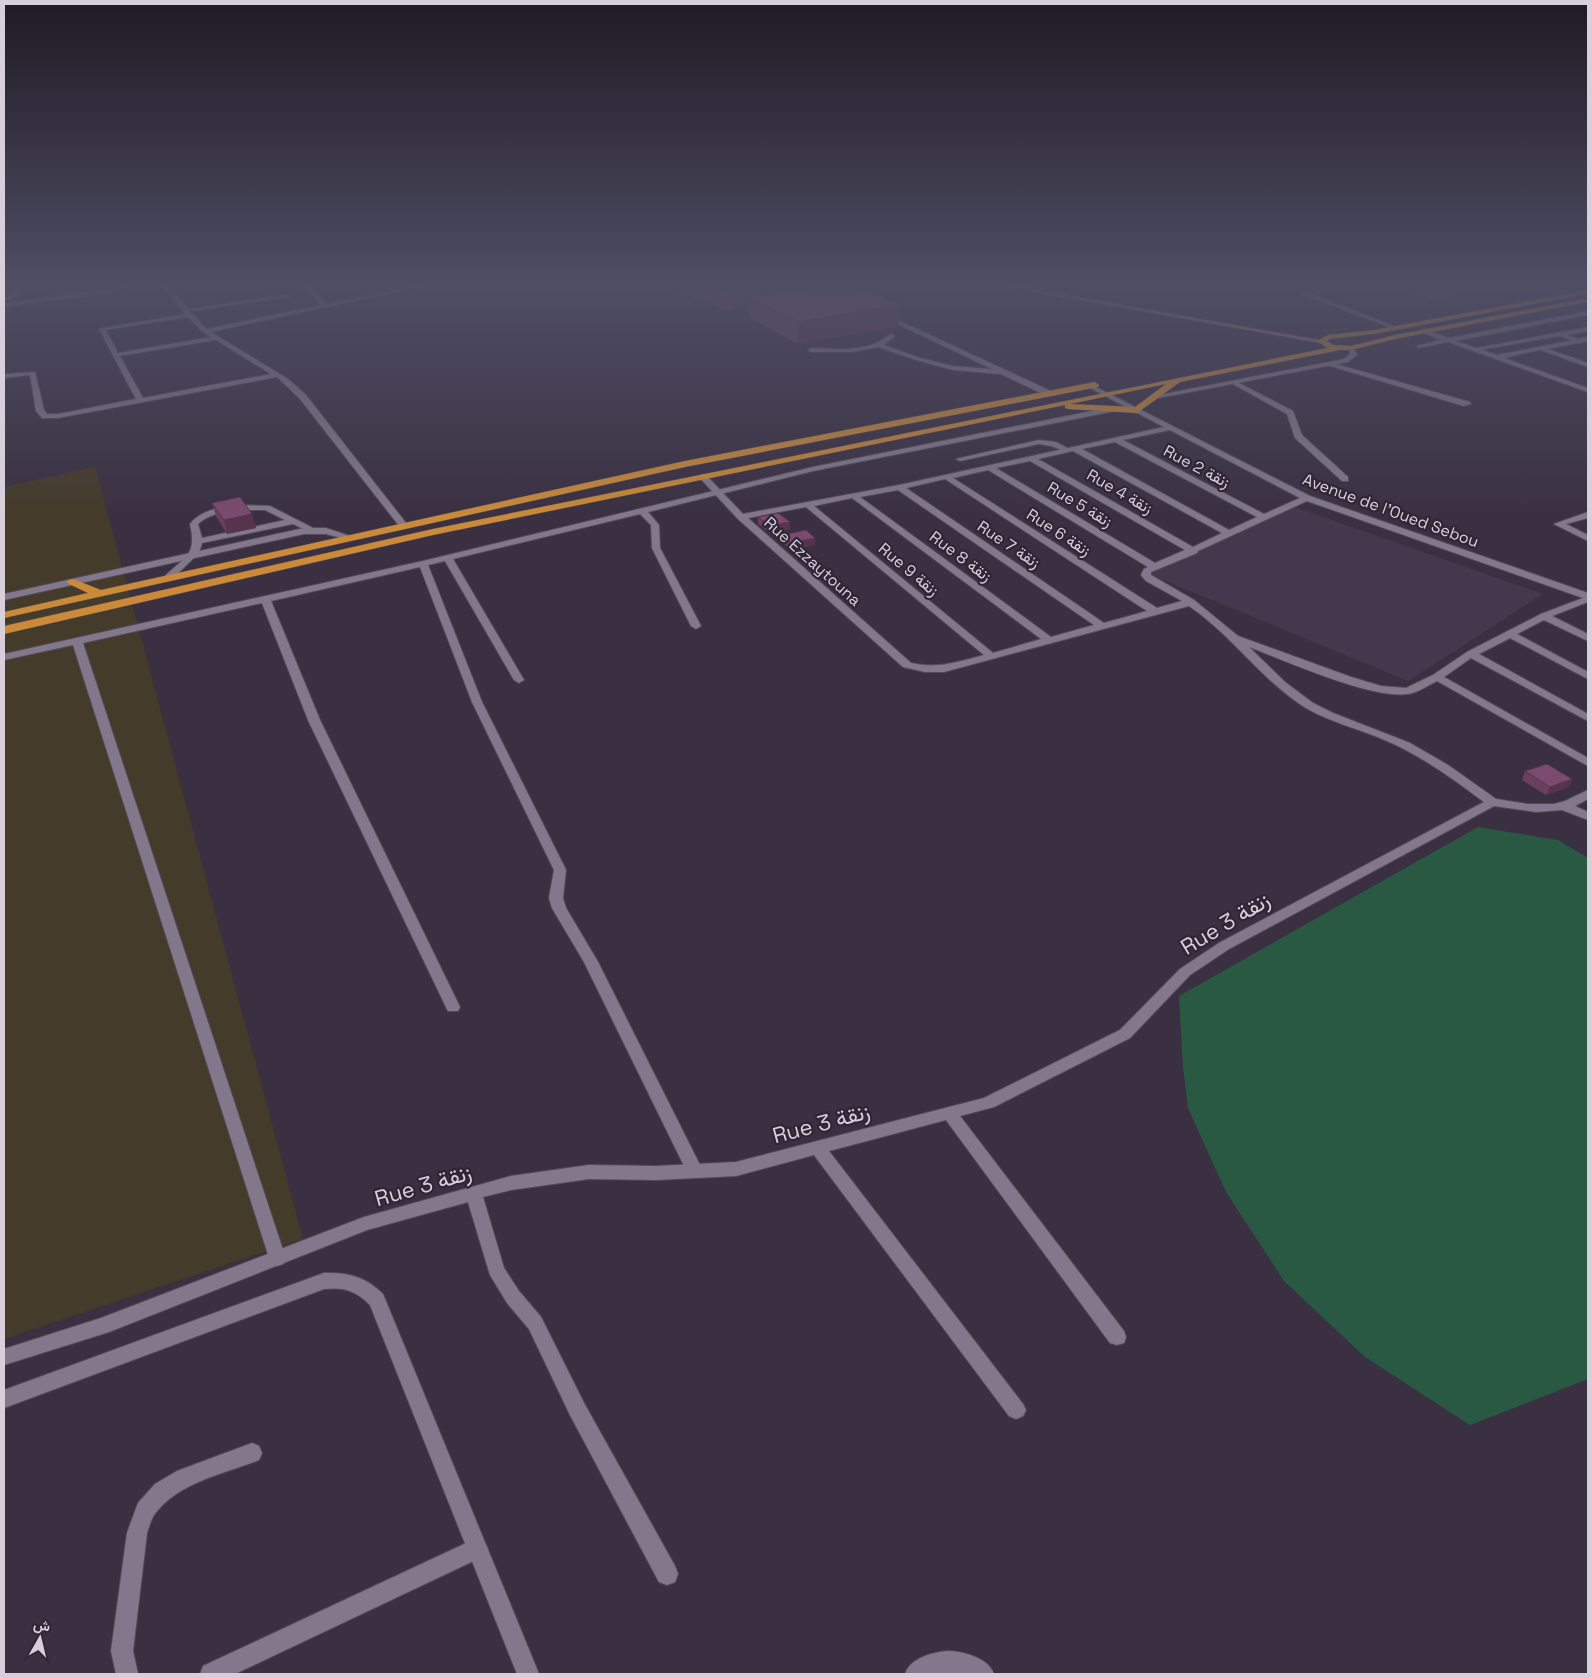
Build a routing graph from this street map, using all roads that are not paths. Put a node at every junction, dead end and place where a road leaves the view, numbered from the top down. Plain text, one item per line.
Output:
1 (119, 360) edge
2 (254, 360) edge
3 (923, 360) edge
4 (978, 360) edge
5 (1225, 360) edge
6 (1275, 360) edge
7 (1343, 360) edge
8 (1506, 360) edge
9 (1528, 360) edge
10 (1574, 360) edge
11 (1329, 364) junction
12 (1588, 365) edge
13 (1003, 372) junction
14 (278, 375) junction
15 (4, 376) edge
16 (1179, 379) junction
17 (1233, 382) junction
18 (1588, 382) edge
19 (1090, 386) junction
20 (1588, 390) edge
21 (1050, 394) junction
22 (1104, 394) junction
23 (1158, 396) junction
24 (141, 401) junction
25 (1467, 404) dead end
26 (1049, 405) junction
27 (1112, 409) junction
28 (1137, 410) junction
29 (1168, 428) junction
30 (1117, 440) junction
31 (1071, 449) junction
32 (1031, 458) junction
33 (960, 459) dead end
34 (989, 467) junction
35 (702, 476) junction
36 (945, 476) junction
37 (1345, 479) dead end
38 (900, 486) junction
39 (718, 493) junction
40 (854, 496) junction
41 (1307, 498) junction
42 (808, 504) junction
43 (642, 511) junction
44 (1588, 515) edge
45 (1263, 517) junction
46 (741, 518) junction
47 (294, 521) junction
48 (403, 525) junction
49 (313, 530) junction
50 (1229, 534) junction
51 (349, 537) junction
52 (1588, 538) edge
53 (198, 541) junction
54 (1194, 551) junction
55 (192, 556) junction
56 (448, 558) junction
57 (423, 564) junction
58 (1155, 567) junction
59 (168, 578) junction
60 (74, 582) junction
61 (99, 594) junction
62 (4, 597) edge
63 (1588, 597) edge
64 (265, 600) junction
65 (1191, 602) junction
66 (1156, 612) junction
67 (4, 615) edge
68 (1544, 616) junction
69 (696, 626) dead end
70 (1102, 626) junction
71 (4, 630) edge
72 (1510, 634) junction
73 (1232, 638) junction
74 (1588, 638) edge
75 (77, 640) junction
76 (1050, 641) junction
77 (1471, 654) junction
78 (990, 656) junction
79 (4, 657) edge
80 (1588, 676) edge
81 (1437, 677) junction
82 (519, 680) dead end
83 (1588, 718) edge
84 (1588, 763) edge
85 (1588, 794) edge
86 (1492, 802) junction
87 (1564, 806) junction
88 (1588, 816) edge
89 (453, 1007) dead end
90 (949, 1113) junction
91 (817, 1147) junction
92 (695, 1171) junction
93 (474, 1194) junction
94 (277, 1259) junction
95 (1118, 1337) dead end
96 (4, 1357) edge
97 (4, 1399) edge
98 (1016, 1410) dead end
99 (252, 1453) dead end
100 (477, 1549) junction
101 (667, 1574) dead end
102 (127, 1674) edge
103 (211, 1674) edge
104 (528, 1674) edge
105 (916, 1674) edge
106 (982, 1674) edge

1 - 24 street
2 - 14 street
3 - 13 street
4 - 13 street
5 - 19 highway
6 - 16 highway
7 - 11 street
8 - 20 street
9 - 18 street
10 - 12 street
11 - 17 street
11 - 25 street
13 - 21 street
14 - 24 street
14 - 48 street
15 - 24 street
16 - 22 highway
16 - 23 highway
17 - 23 street
17 - 37 street
19 - 21 highway
19 - 22 street, Avenue de l'Oued Sebou
21 - 48 highway
22 - 26 highway
22 - 28 street, Avenue de l'Oued Sebou
23 - 28 highway
26 - 27 highway
26 - 35 highway
27 - 28 highway
27 - 39 street
28 - 29 street, Avenue de l'Oued Sebou
29 - 30 street
29 - 41 street, Avenue de l'Oued Sebou
30 - 31 street
30 - 45 street, Rue 2 زنقة
31 - 32 street
31 - 33 street
31 - 50 street
32 - 34 street
32 - 54 street, Rue 4 زنقة
34 - 36 street
34 - 58 street, Rue 5 زنقة
35 - 39 street, Rue Ezzaytouna
35 - 71 highway
36 - 38 street
36 - 66 street, Rue 6 زنقة
38 - 40 street
38 - 70 street, Rue 7 زنقة
39 - 43 street
39 - 46 street, Rue Ezzaytouna
40 - 42 street
40 - 76 street, Rue 8 زنقة
41 - 45 street
41 - 63 street, Avenue de l'Oued Sebou
42 - 46 street
42 - 78 street, Rue 9 زنقة
43 - 56 street
43 - 69 street
44 - 52 street
45 - 50 street
46 - 78 street, Rue Ezzaytouna
47 - 49 street
47 - 53 street
47 - 53 street
48 - 51 highway
49 - 51 street
49 - 55 street
50 - 54 street
51 - 59 highway
53 - 55 street
54 - 58 street
55 - 59 street
55 - 60 street
56 - 57 street
56 - 82 street
57 - 64 street
57 - 92 street
58 - 65 street
59 - 61 highway
60 - 61 highway
60 - 62 street
61 - 67 highway
63 - 68 street
64 - 75 street
64 - 89 street
65 - 66 street
65 - 73 street
66 - 70 street
68 - 72 street
68 - 74 street
70 - 76 street
72 - 77 street
72 - 80 street
73 - 81 street
73 - 86 street
75 - 79 street
75 - 94 street
76 - 78 street
77 - 81 street
77 - 83 street
81 - 84 street
85 - 87 street
86 - 87 street
86 - 90 street, Rue 3 زنقة
87 - 88 street
90 - 91 street, Rue 3 زنقة
90 - 95 street
91 - 92 street, Rue 3 زنقة
91 - 98 street
92 - 93 street, Rue 3 زنقة
93 - 94 street, Rue 3 زنقة
93 - 101 street
94 - 96 street, Rue 3 زنقة
97 - 100 street
99 - 102 street
100 - 103 street
100 - 104 street
105 - 106 street

